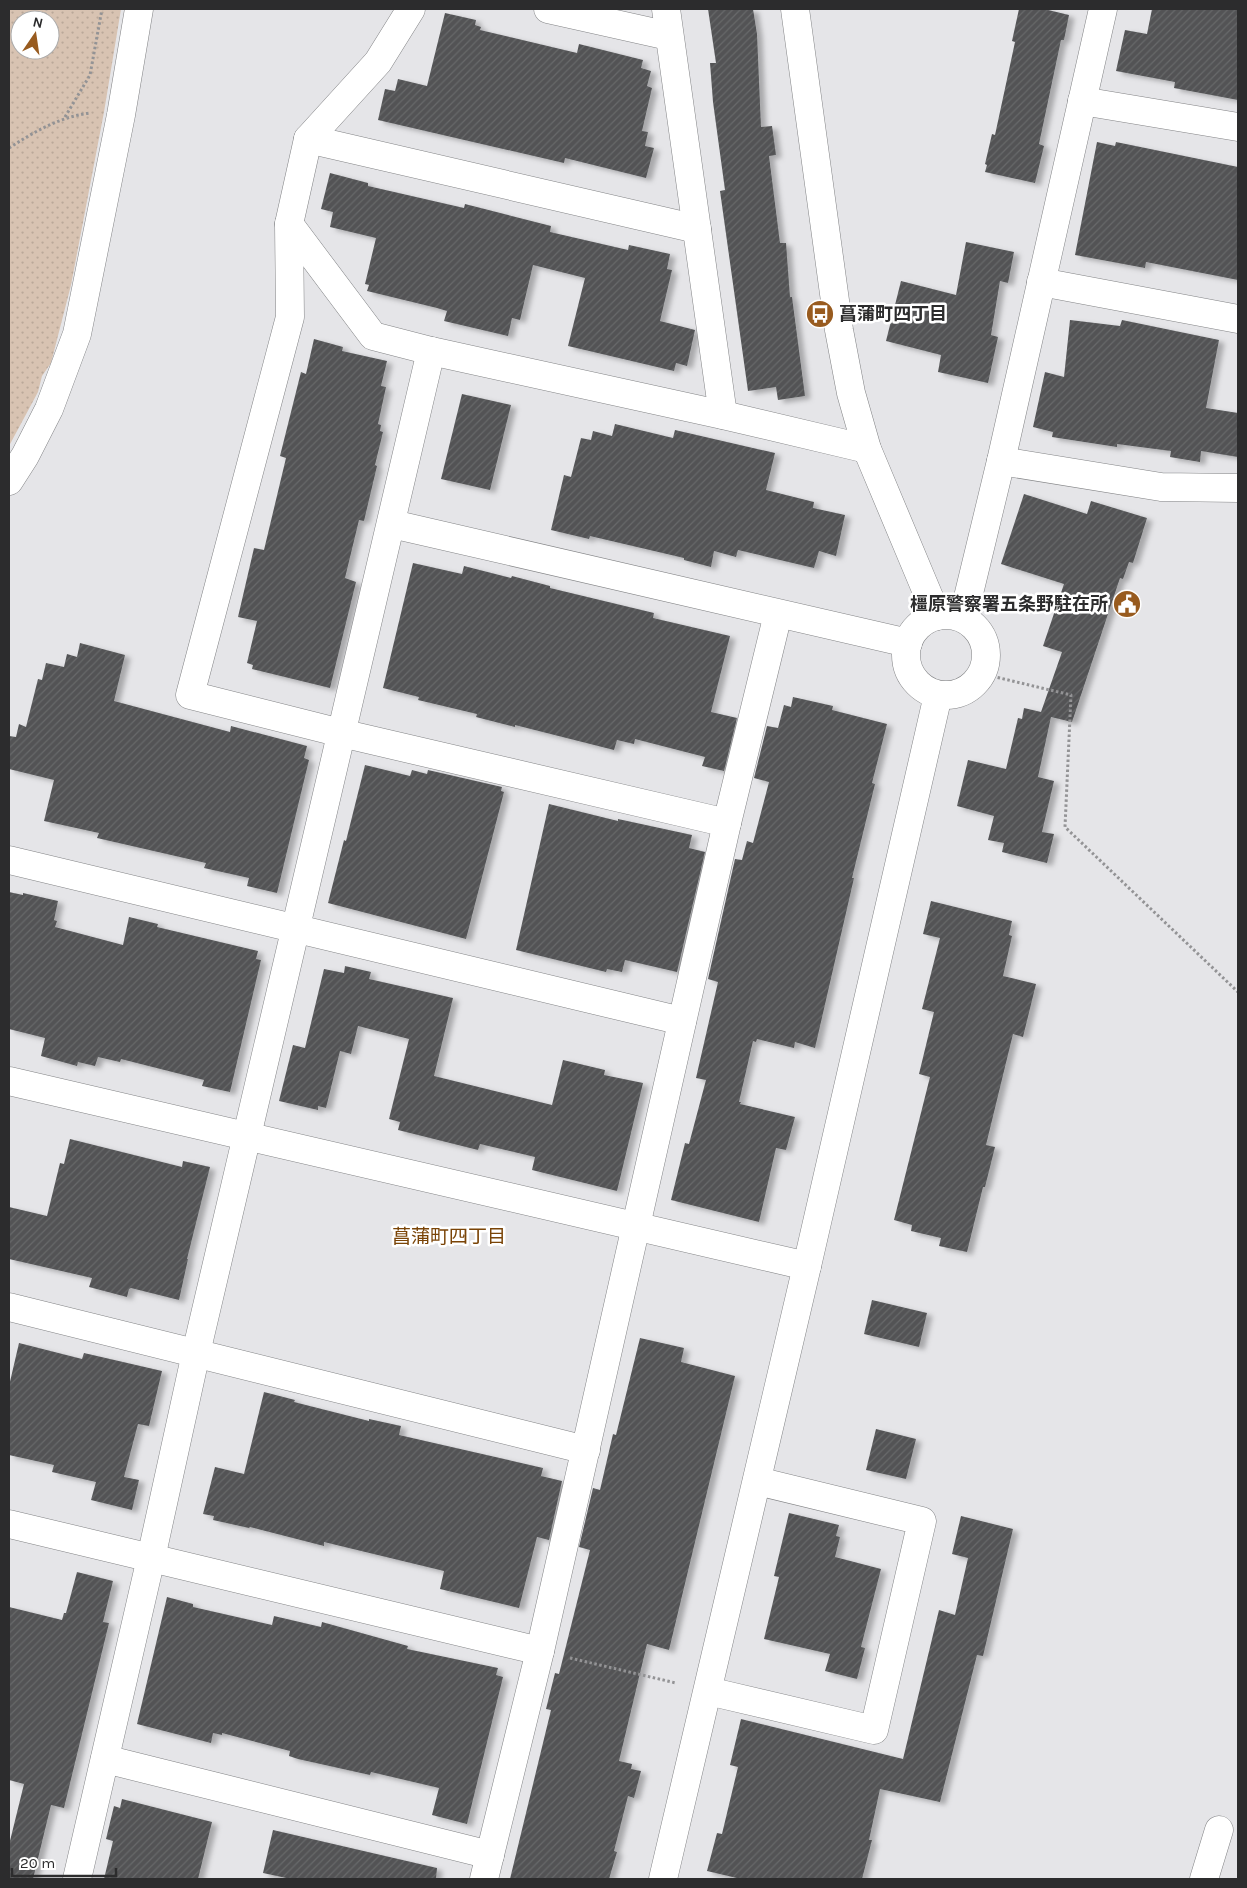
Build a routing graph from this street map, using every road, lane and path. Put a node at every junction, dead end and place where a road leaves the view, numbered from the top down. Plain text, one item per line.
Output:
1 (102, 9) edge
2 (139, 9) edge
3 (411, 9) edge
4 (548, 9) edge
5 (666, 9) edge
6 (796, 9) edge
7 (1102, 9) edge
8 (669, 36) junction
9 (1082, 101) junction
10 (121, 115) junction
11 (65, 118) junction
12 (1238, 127) edge
13 (308, 139) junction
14 (9, 148) edge
15 (289, 224) junction
16 (697, 229) junction
17 (1042, 282) junction
18 (1238, 319) edge
19 (431, 351) junction
20 (723, 415) junction
21 (867, 449) junction
22 (1000, 461) junction
23 (9, 480) edge
24 (1238, 488) edge
25 (392, 524) junction
26 (778, 614) junction
27 (950, 617) junction
28 (908, 643) junction
29 (983, 674) junction
30 (938, 695) junction
31 (341, 733) junction
32 (727, 823) junction
33 (9, 860) edge
34 (295, 929) junction
35 (1238, 992) edge
36 (682, 1021) junction
37 (9, 1081) edge
38 (246, 1136) junction
39 (636, 1226) junction
40 (807, 1266) junction
41 (9, 1307) edge
42 (196, 1353) junction
43 (586, 1450) junction
44 (757, 1481) junction
45 (9, 1524) edge
46 (151, 1558) junction
47 (540, 1651) junction
48 (708, 1691) junction
49 (105, 1760) junction
50 (1219, 1830) dead end
51 (487, 1867) edge
52 (77, 1879) edge
53 (663, 1879) edge
54 (1204, 1879) edge

1 - 11 path
2 - 10 street
3 - 13 street
4 - 8 street
5 - 8 street
6 - 21 street
7 - 9 street
8 - 16 street
9 - 12 street
9 - 17 street
10 - 11 path
10 - 23 street
11 - 14 path
13 - 15 street
13 - 16 street
15 - 19 street
15 - 31 street
16 - 20 street
17 - 18 street
17 - 22 street
19 - 20 street
19 - 25 street
20 - 21 street
21 - 27 street
22 - 24 street
22 - 27 street
25 - 26 street
25 - 31 street
26 - 28 street
26 - 32 street
27 - 28 street
27 - 29 street
28 - 30 street
29 - 30 street
29 - 35 path
30 - 40 street
31 - 32 street
31 - 34 street
32 - 36 street
33 - 34 street
34 - 36 street
34 - 38 street
36 - 39 street
37 - 38 street
38 - 39 street
38 - 42 street
39 - 40 street
39 - 43 street
40 - 44 street
41 - 42 street
42 - 43 street
42 - 46 street
43 - 47 street
44 - 48 street
44 - 48 street
45 - 46 street
46 - 47 street
46 - 49 street
47 - 48 path
47 - 51 street
48 - 53 street
49 - 51 street
49 - 52 street
50 - 54 street

